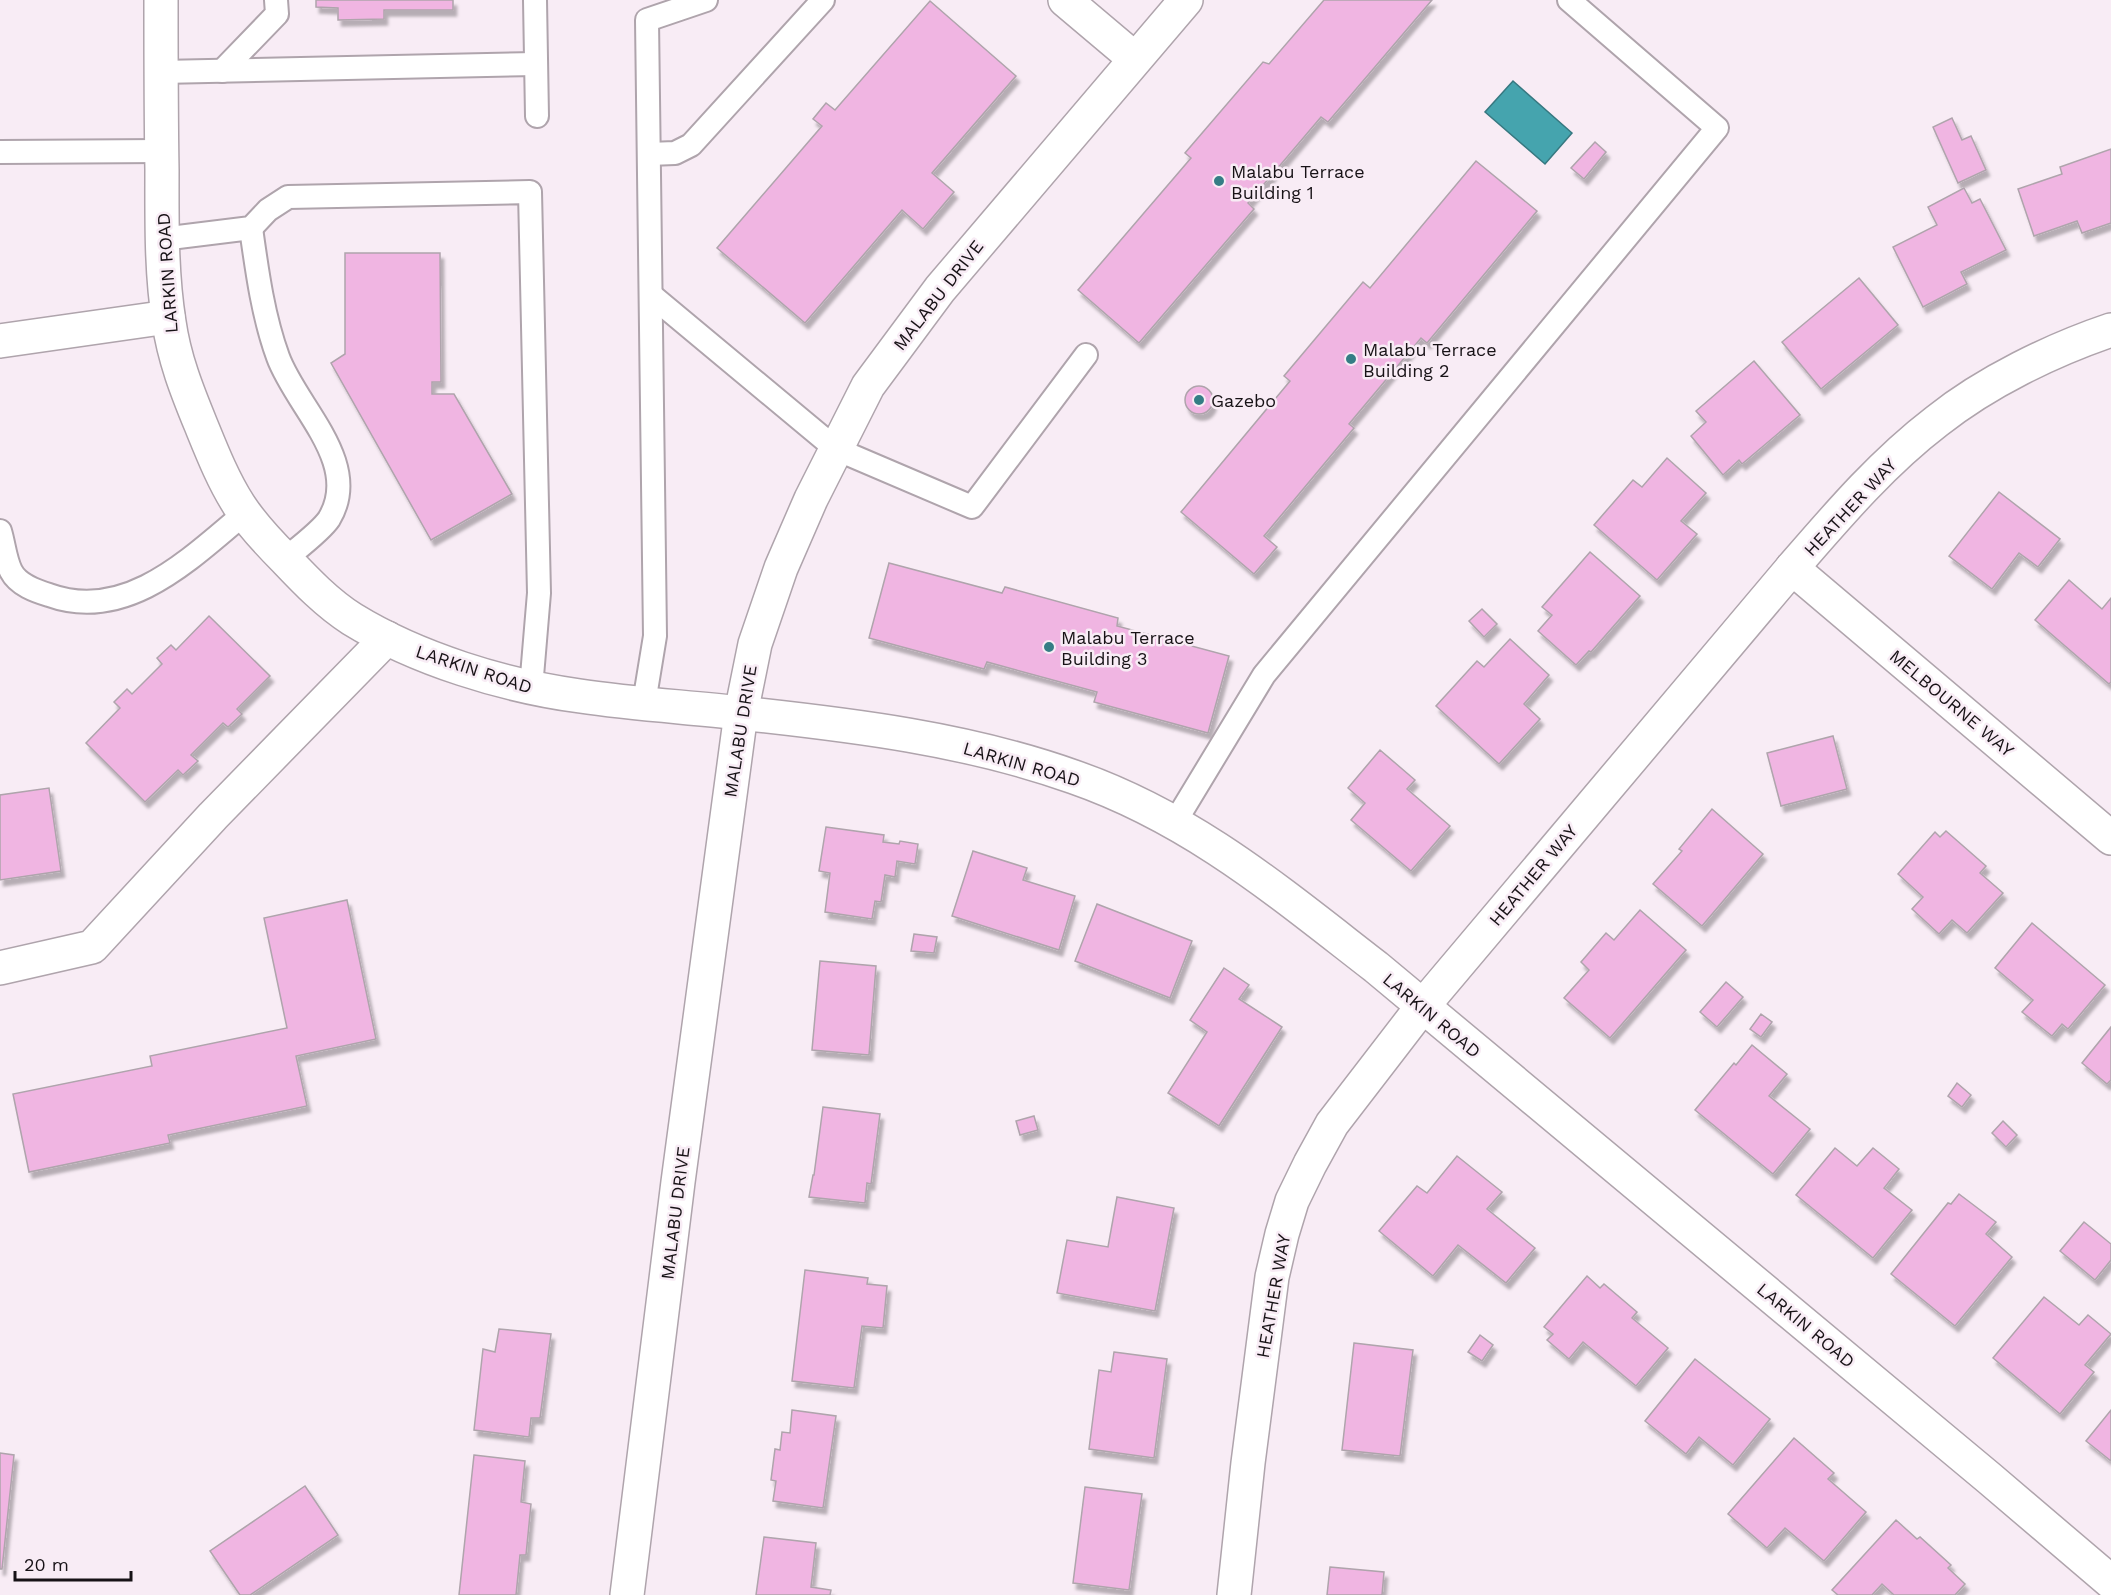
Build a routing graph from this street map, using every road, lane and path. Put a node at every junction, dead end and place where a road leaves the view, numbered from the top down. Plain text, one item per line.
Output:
1 (161, 0) edge
2 (276, 0) edge
3 (535, 0) edge
4 (706, 0) edge
5 (823, 0) edge
6 (1065, 0) edge
7 (1186, 0) edge
8 (1569, 0) edge
9 (1135, 59) junction
10 (536, 64) junction
11 (222, 71) junction
12 (161, 72) junction
13 (537, 116) dead end
14 (162, 151) junction
15 (0, 152) edge
16 (649, 154) junction
17 (251, 228) junction
18 (162, 239) junction
19 (651, 295) junction
20 (168, 317) junction
21 (2111, 330) edge
22 (0, 341) edge
23 (1086, 355) dead end
24 (836, 449) junction
25 (244, 513) junction
26 (0, 531) edge
27 (285, 560) junction
28 (1792, 568) junction
29 (387, 638) junction
30 (531, 688) junction
31 (644, 703) junction
32 (741, 713) junction
33 (1176, 822) junction
34 (2111, 838) edge
35 (0, 968) edge
36 (1422, 1007) junction
37 (2111, 1582) edge
38 (627, 1595) edge
39 (1234, 1595) edge

1 - 12 street, LARKIN ROAD
2 - 11 lane
3 - 10 lane
4 - 16 lane
5 - 16 lane
6 - 9 street
7 - 9 street, MALABU DRIVE
8 - 33 lane
9 - 24 street, MALABU DRIVE
10 - 11 lane
10 - 13 lane
11 - 12 lane
12 - 14 street, LARKIN ROAD
14 - 15 lane
14 - 18 street, LARKIN ROAD
16 - 19 lane
17 - 18 lane
17 - 27 lane
17 - 30 lane
18 - 20 street, LARKIN ROAD
19 - 24 lane
19 - 31 lane
20 - 22 street
20 - 25 street, LARKIN ROAD
21 - 28 street, HEATHER WAY
23 - 24 lane
24 - 32 street, MALABU DRIVE
25 - 26 lane
25 - 27 street, LARKIN ROAD
27 - 29 street, LARKIN ROAD
28 - 34 street, MELBOURNE WAY
28 - 36 street, HEATHER WAY
29 - 30 street, LARKIN ROAD
29 - 35 street
30 - 31 street, LARKIN ROAD
31 - 32 street, LARKIN ROAD
32 - 33 street, LARKIN ROAD
32 - 38 street, MALABU DRIVE
33 - 36 street, LARKIN ROAD
36 - 37 street, LARKIN ROAD
36 - 39 street, HEATHER WAY

